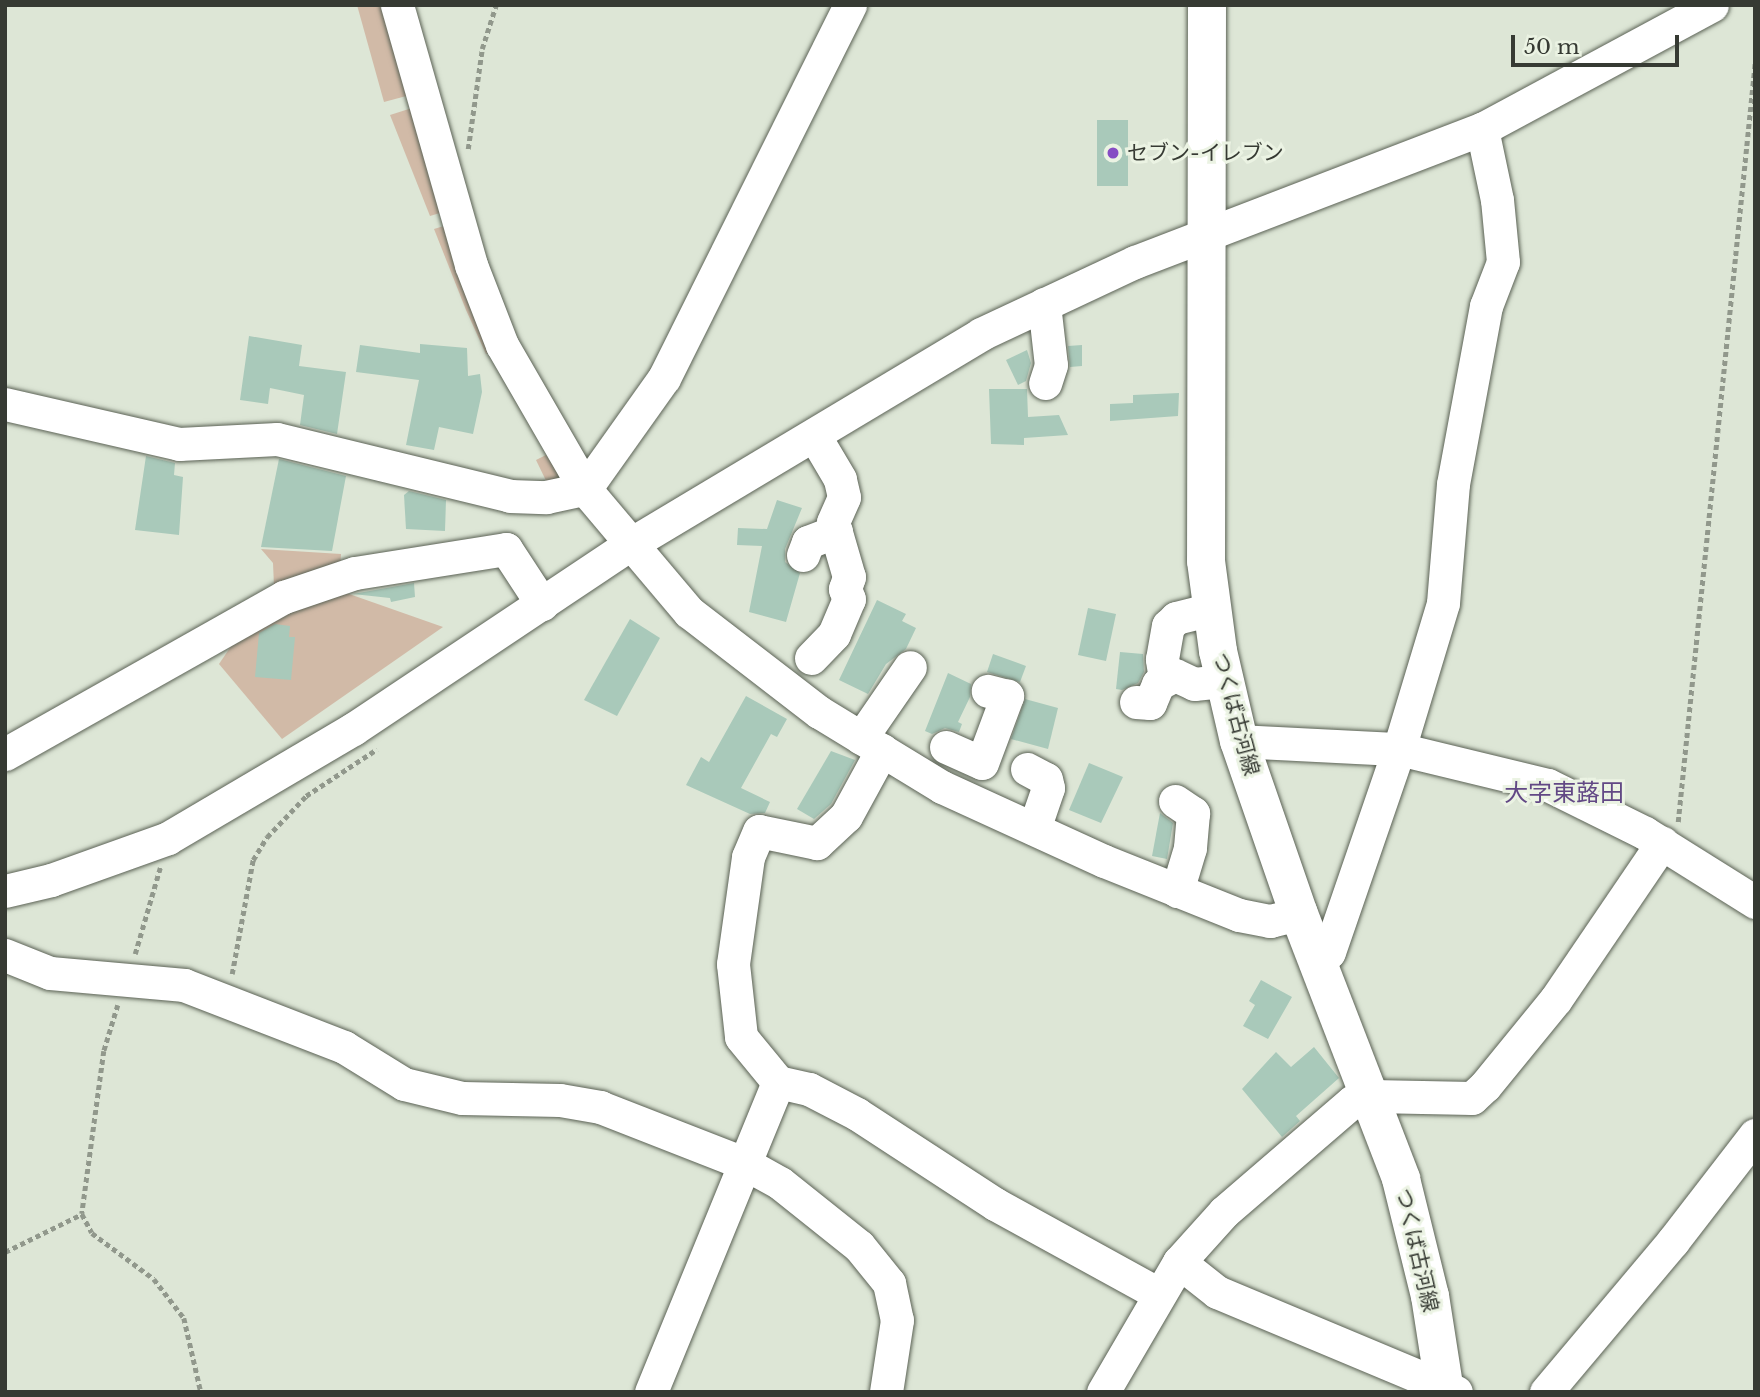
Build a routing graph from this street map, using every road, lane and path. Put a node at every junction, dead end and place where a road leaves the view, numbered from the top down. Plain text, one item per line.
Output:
1 (397, 5) edge
2 (496, 5) edge
3 (850, 5) edge
4 (1208, 5) edge
5 (1712, 5) edge
6 (1755, 62) edge
7 (1482, 129) junction
8 (467, 160) dead end
9 (1206, 233) junction
10 (1044, 304) junction
11 (1045, 383) dead end
12 (5, 404) edge
13 (814, 435) junction
14 (585, 489) junction
15 (836, 531) junction
16 (629, 545) junction
17 (803, 555) dead end
18 (542, 604) junction
19 (1213, 609) junction
20 (811, 658) dead end
21 (910, 667) dead end
22 (1165, 678) junction
23 (1225, 681) junction
24 (988, 691) dead end
25 (1136, 702) dead end
26 (1239, 741) junction
27 (385, 743) dead end
28 (872, 744) junction
29 (946, 747) dead end
30 (1399, 749) junction
31 (5, 754) edge
32 (982, 763) junction
33 (1027, 769) dead end
34 (966, 798) junction
35 (1175, 801) dead end
36 (1034, 829) junction
37 (168, 838) junction
38 (1669, 847) junction
39 (5, 891) edge
40 (1177, 891) junction
41 (1755, 902) edge
42 (1299, 914) junction
43 (5, 955) edge
44 (1316, 960) junction
45 (125, 983) junction
46 (232, 1003) junction
47 (778, 1082) junction
48 (1372, 1096) junction
49 (1755, 1135) edge
50 (744, 1163) junction
51 (82, 1214) junction
52 (5, 1252) edge
53 (1178, 1262) junction
54 (1157, 1293) junction
55 (1449, 1390) edge
56 (201, 1392) edge
57 (651, 1392) edge
58 (886, 1392) edge
59 (1103, 1392) edge
60 (1546, 1392) edge

1 - 14 street
2 - 8 path
3 - 14 street
4 - 9 main road, つくば古河線
5 - 7 street
6 - 38 path
7 - 9 street
7 - 30 street
9 - 10 street
9 - 19 main road, つくば古河線
10 - 11 street
10 - 13 street
12 - 14 street
13 - 15 street
13 - 16 street
14 - 16 street
15 - 17 street
15 - 20 street
16 - 18 street
16 - 28 street
18 - 31 street
18 - 37 street
19 - 22 street
19 - 23 main road, つくば古河線
21 - 28 street
22 - 23 street
22 - 25 street
23 - 26 main road, つくば古河線
24 - 32 street
26 - 30 street
26 - 42 main road, つくば古河線
27 - 46 path
28 - 34 street
28 - 47 street
29 - 32 street
30 - 38 street
30 - 44 street
32 - 34 street
33 - 36 street
34 - 36 street
35 - 40 street
36 - 40 street
37 - 39 street
37 - 45 path
38 - 41 street
38 - 48 street
40 - 42 street
42 - 44 main road, つくば古河線
43 - 45 street
44 - 48 main road, つくば古河線
45 - 46 street
45 - 51 path
46 - 50 street
47 - 50 street
47 - 54 street
48 - 53 street
48 - 55 main road, つくば古河線
49 - 60 street
50 - 57 street
50 - 58 street
51 - 52 path
51 - 56 path
53 - 54 street
53 - 55 street
54 - 59 street

